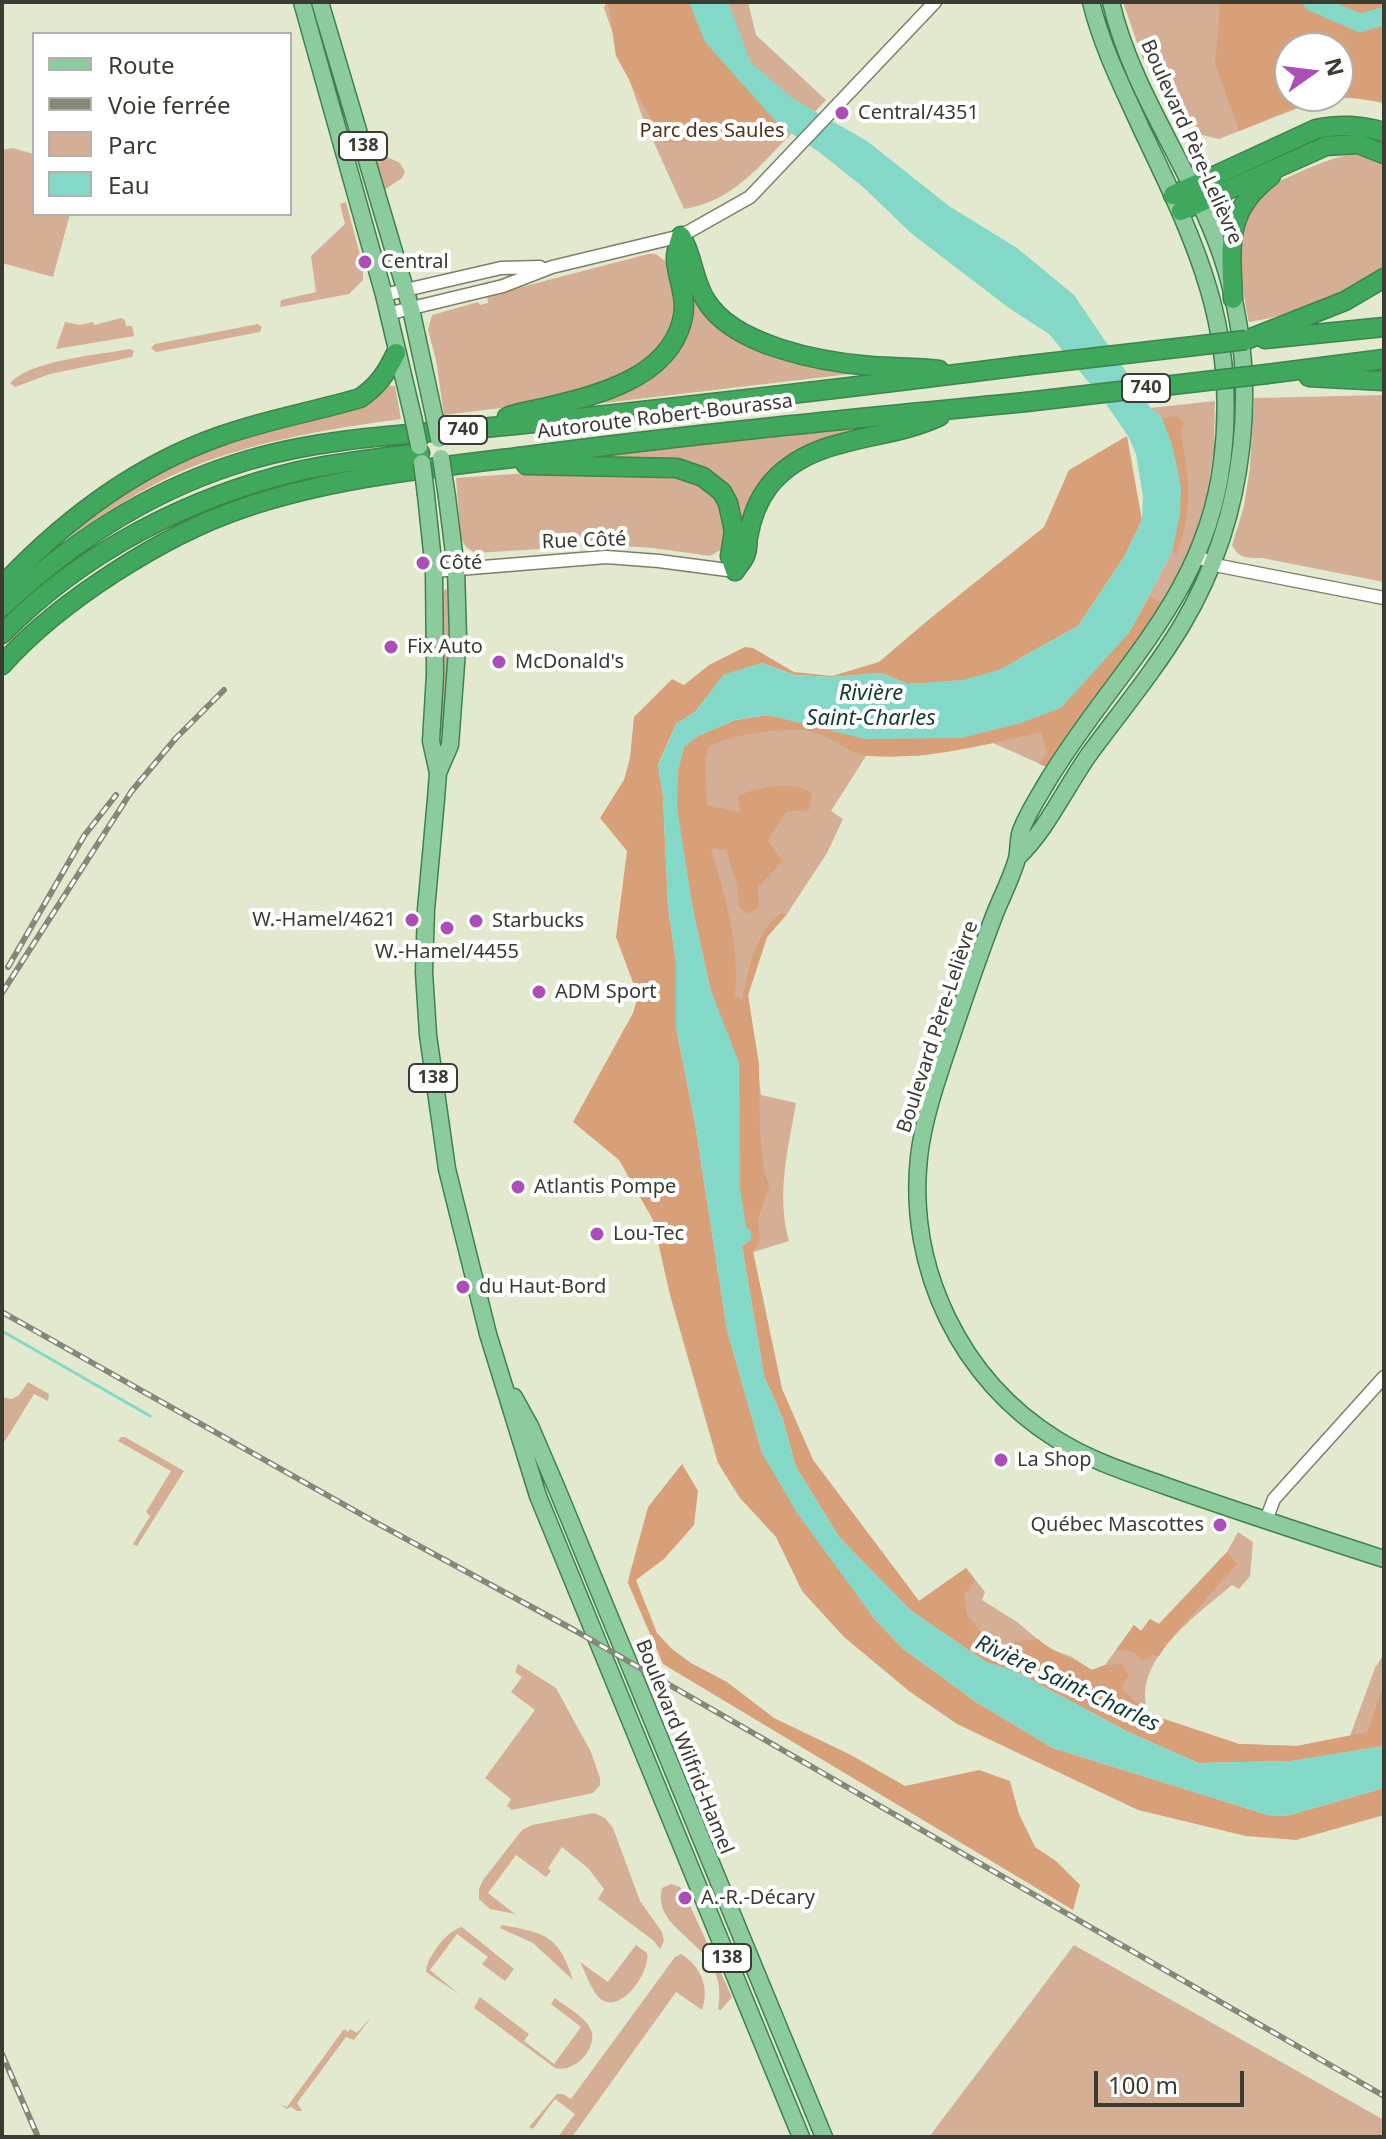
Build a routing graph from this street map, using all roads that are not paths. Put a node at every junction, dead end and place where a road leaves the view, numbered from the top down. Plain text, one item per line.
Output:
1 (302, 2) edge
2 (320, 2) edge
3 (935, 2) edge
4 (1091, 2) edge
5 (1111, 2) edge
6 (1384, 132) edge
7 (1384, 154) edge
8 (1296, 158) junction
9 (1196, 194) junction
10 (1177, 203) junction
11 (681, 236) junction
12 (552, 267) junction
13 (1384, 278) edge
14 (406, 290) junction
15 (384, 295) junction
16 (1233, 299) junction
17 (411, 309) junction
18 (387, 314) junction
19 (1384, 327) edge
20 (1255, 339) junction
21 (396, 353) junction
22 (1384, 359) edge
23 (966, 373) junction
24 (1267, 374) junction
25 (1384, 381) edge
26 (956, 408) junction
27 (486, 428) junction
28 (413, 454) junction
29 (473, 463) junction
30 (1196, 556) junction
31 (1213, 563) junction
32 (456, 569) junction
33 (434, 571) junction
34 (735, 571) junction
35 (2, 586) edge
36 (1384, 598) edge
37 (2, 607) edge
38 (2, 634) edge
39 (2, 665) edge
40 (438, 773) junction
41 (1018, 857) junction
42 (501, 1375) junction
43 (1384, 1377) edge
44 (1266, 1520) junction
45 (1384, 1559) edge
46 (801, 2137) edge
47 (824, 2137) edge

1 - 15 main road, Boulevard Wilfrid-Hamel / 138
2 - 14 main road, Boulevard Wilfrid-Hamel / 138
3 - 11 street
4 - 10 main road, Boulevard Père-Lelièvre
5 - 9 main road, Boulevard Père-Lelièvre
6 - 9 highway
7 - 8 highway
8 - 9 highway
8 - 16 highway
9 - 10 highway
9 - 16 main road, Boulevard Père-Lelièvre
10 - 30 main road, Boulevard Père-Lelièvre
11 - 12 street
11 - 23 highway
11 - 27 highway
12 - 14 street
12 - 17 street
13 - 20 highway
14 - 15 street
14 - 17 main road, Boulevard Wilfrid-Hamel / 138
15 - 18 main road, Boulevard Wilfrid-Hamel / 138
16 - 31 main road, Boulevard Père-Lelièvre
17 - 18 street
17 - 32 main road, Boulevard Wilfrid-Hamel / 138, bridge
18 - 21 main road, Boulevard Wilfrid-Hamel / 138
19 - 20 highway, Autoroute Robert-Bourassa / 740
20 - 23 highway, Autoroute Robert-Bourassa / 740, bridge
21 - 28 main road, Boulevard Wilfrid-Hamel / 138, bridge
21 - 35 highway
22 - 24 highway, Autoroute Robert-Bourassa / 740
23 - 27 highway, Autoroute Robert-Bourassa / 740
24 - 25 highway
24 - 26 highway, Autoroute Robert-Bourassa / 740, bridge
26 - 29 highway, Autoroute Robert-Bourassa / 740
26 - 34 highway
27 - 37 highway, Autoroute Robert-Bourassa / 740
28 - 33 main road, Boulevard Wilfrid-Hamel / 138, bridge
28 - 38 highway
29 - 34 highway
29 - 39 highway, Autoroute Robert-Bourassa / 740
30 - 31 street
30 - 41 main road, Boulevard Père-Lelièvre
31 - 36 street
31 - 41 main road, Boulevard Père-Lelièvre
32 - 33 street, Rue Côté
32 - 34 street, Rue Côté
32 - 40 main road, Boulevard Wilfrid-Hamel / 138
33 - 40 main road, Boulevard Wilfrid-Hamel / 138
40 - 42 main road, Boulevard Wilfrid-Hamel / 138
41 - 44 main road, Boulevard Père-Lelièvre
42 - 46 main road, Boulevard Wilfrid-Hamel / 138
42 - 47 main road, Boulevard Wilfrid-Hamel / 138
43 - 44 street
44 - 45 main road, Boulevard Père-Lelièvre

